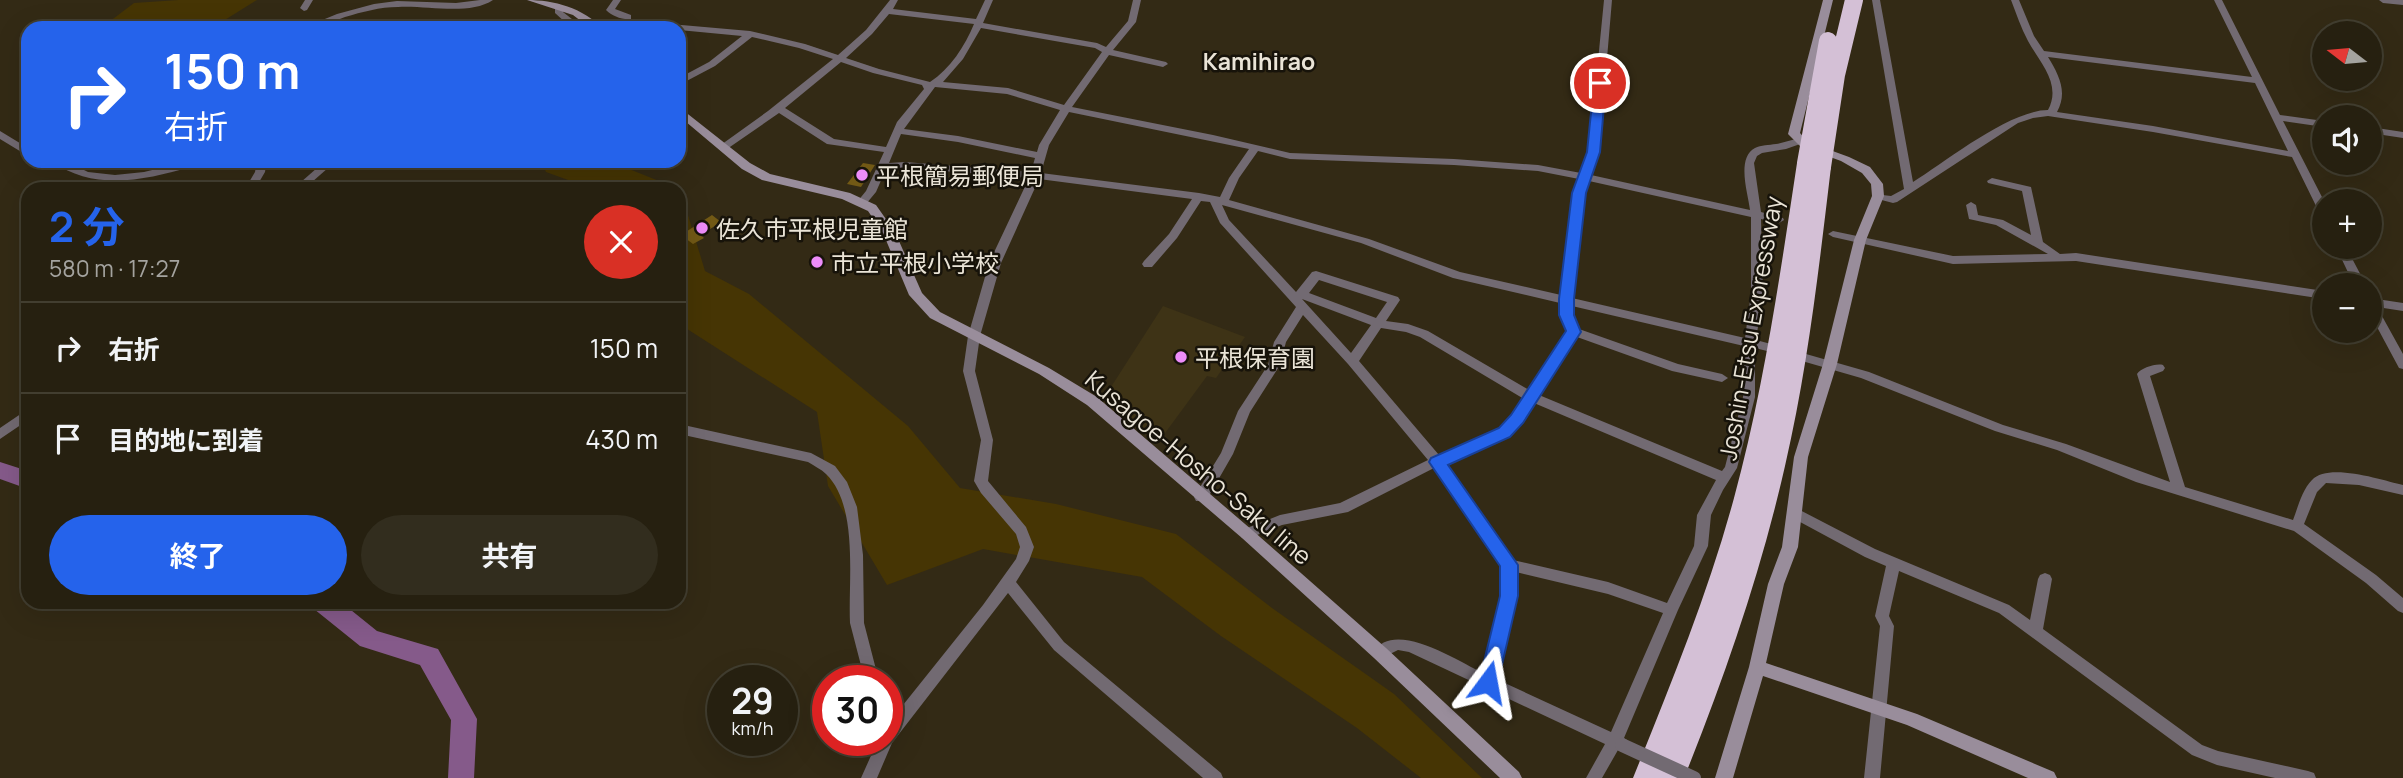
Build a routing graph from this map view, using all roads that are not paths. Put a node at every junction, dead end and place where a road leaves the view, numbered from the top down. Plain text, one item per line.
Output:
1 (489, 0) edge
2 (532, 0) edge
3 (617, 0) edge
4 (894, 0) edge
5 (989, 0) edge
6 (1137, 0) edge
7 (1608, 0) edge
8 (1828, 0) edge
9 (1840, 0) edge
10 (1854, 0) edge
11 (1876, 0) edge
12 (2015, 0) edge
13 (2218, 0) edge
14 (2383, 0) edge
15 (2402, 1) edge
16 (387, 2) edge
17 (559, 7) junction
18 (887, 11) junction
19 (327, 21) edge
20 (569, 21) edge
21 (588, 21) edge
22 (653, 21) edge
23 (977, 24) junction
24 (686, 27) edge
25 (750, 34) junction
26 (1107, 51) junction
27 (2042, 54) junction
28 (841, 58) junction
29 (1163, 64) dead end
30 (686, 78) edge
31 (2259, 81) junction
32 (932, 85) junction
33 (780, 109) junction
34 (1066, 109) junction
35 (2052, 113) junction
36 (686, 116) edge
37 (2276, 117) junction
38 (2312, 122) edge
39 (898, 131) junction
40 (2382, 132) edge
41 (2403, 135) edge
42 (2, 139) edge
43 (1799, 141) junction
44 (723, 147) junction
45 (1255, 148) junction
46 (21, 149) edge
47 (889, 150) junction
48 (2295, 155) junction
49 (1041, 156) junction
50 (1814, 165) junction
51 (882, 166) junction
52 (71, 168) edge
53 (168, 168) edge
54 (323, 168) edge
55 (1035, 176) junction
56 (1583, 177) junction
57 (1992, 181) dead end
58 (306, 182) edge
59 (2312, 189) edge
60 (1909, 190) junction
61 (1199, 196) junction
62 (1878, 196) junction
63 (1218, 200) junction
64 (862, 202) junction
65 (1971, 205) dead end
66 (1756, 214) junction
67 (1779, 220) dead end
68 (1833, 234) dead end
69 (1860, 240) junction
70 (2038, 243) junction
71 (2057, 257) junction
72 (1149, 264) dead end
73 (2312, 293) edge
74 (1566, 299) junction
75 (1299, 300) junction
76 (2382, 304) edge
77 (2403, 307) edge
78 (1380, 324) junction
79 (2382, 326) edge
80 (1574, 332) junction
81 (974, 336) junction
82 (1751, 343) junction
83 (1767, 347) dead end
84 (1806, 358) dead end
85 (1352, 361) junction
86 (1830, 364) junction
87 (2403, 365) edge
88 (2159, 368) dead end
89 (1722, 378) dead end
90 (1531, 397) junction
91 (21, 419) edge
92 (686, 431) edge
93 (0, 434) edge
94 (1437, 462) junction
95 (1725, 478) junction
96 (2179, 490) junction
97 (2403, 490) edge
98 (1201, 497) junction
99 (1794, 512) junction
100 (2297, 526) junction
101 (1247, 534) junction
102 (1894, 563) junction
103 (1509, 565) junction
104 (2045, 579) dead end
105 (1008, 583) junction
106 (2403, 607) edge
107 (1671, 610) junction
108 (2035, 631) junction
109 (1380, 653) junction
110 (868, 665) edge
111 (1758, 667) junction
112 (1488, 682) junction
113 (1878, 707) junction
114 (903, 716) edge
115 (1618, 743) junction
116 (877, 756) edge
117 (869, 778) edge
118 (1215, 778) edge
119 (1513, 778) edge
120 (1594, 778) edge
121 (1646, 778) edge
122 (1671, 778) edge
123 (1694, 778) edge
124 (1724, 778) edge
125 (1872, 778) edge
126 (2048, 778) edge
127 (2308, 778) edge

1 - 16 street
2 - 17 street
3 - 22 street
4 - 18 street
5 - 23 street
6 - 26 street
7 - 56 street
8 - 43 street
9 - 50 highway, Joshin-Etsu Expressway, bridge
10 - 50 highway, Joshin-Etsu Expressway, bridge
11 - 60 street
12 - 27 street
13 - 31 street
14 - 15 street
16 - 19 street
17 - 20 street
17 - 21 street
18 - 23 street
18 - 28 street
23 - 26 street
23 - 32 street
24 - 25 street
25 - 28 street
25 - 30 street
26 - 29 street
26 - 34 street
27 - 31 street
27 - 35 street
28 - 32 street
28 - 33 street
31 - 37 street
32 - 34 street
32 - 39 street
33 - 44 street
33 - 47 street
34 - 45 street
34 - 49 street
35 - 48 street
35 - 60 street
36 - 44 street
37 - 38 street
37 - 48 street
39 - 47 street
39 - 49 street
40 - 41 street
42 - 46 street
43 - 62 street
43 - 66 street
44 - 64 street
45 - 56 street
45 - 63 street
47 - 51 street
48 - 59 street
49 - 55 street
50 - 121 highway, Joshin-Etsu Expressway
50 - 122 highway, Joshin-Etsu Expressway
51 - 55 street
51 - 64 street
52 - 53 street
54 - 58 street
55 - 61 street
55 - 81 street
56 - 66 street
56 - 74 street
57 - 70 street
60 - 62 street
61 - 63 street
61 - 72 street
62 - 69 street
63 - 74 street
63 - 75 street
64 - 81 street, Kusagoe-Hosho-Saku line
65 - 70 street
66 - 67 street
66 - 82 street
68 - 69 street
69 - 71 street
69 - 86 street
70 - 71 street
71 - 73 street
74 - 80 street
74 - 82 street
75 - 78 street
75 - 78 street
75 - 85 street
75 - 98 street
76 - 77 street
78 - 85 street
78 - 90 street
79 - 87 street
80 - 89 street
80 - 90 street
81 - 98 street, Kusagoe-Hosho-Saku line
81 - 105 street
82 - 83 street
82 - 95 street
84 - 86 street
85 - 94 street
86 - 96 street
86 - 99 street
88 - 96 street
90 - 94 street
90 - 95 street
91 - 93 street
92 - 110 street
94 - 101 street
94 - 103 street
95 - 107 street
96 - 100 street
97 - 100 street
98 - 101 street, Kusagoe-Hosho-Saku line
99 - 102 street
99 - 111 street
100 - 106 street
101 - 109 street, Kusagoe-Hosho-Saku line
102 - 108 street
102 - 113 street
103 - 107 street
103 - 112 street
104 - 108 street
105 - 114 street
105 - 118 street
107 - 115 street
108 - 127 street
109 - 112 street
109 - 119 street, Kusagoe-Hosho-Saku line
111 - 113 street
111 - 124 street
112 - 115 street
113 - 125 street
113 - 126 street
115 - 120 street
115 - 123 street, bridge
116 - 117 street

